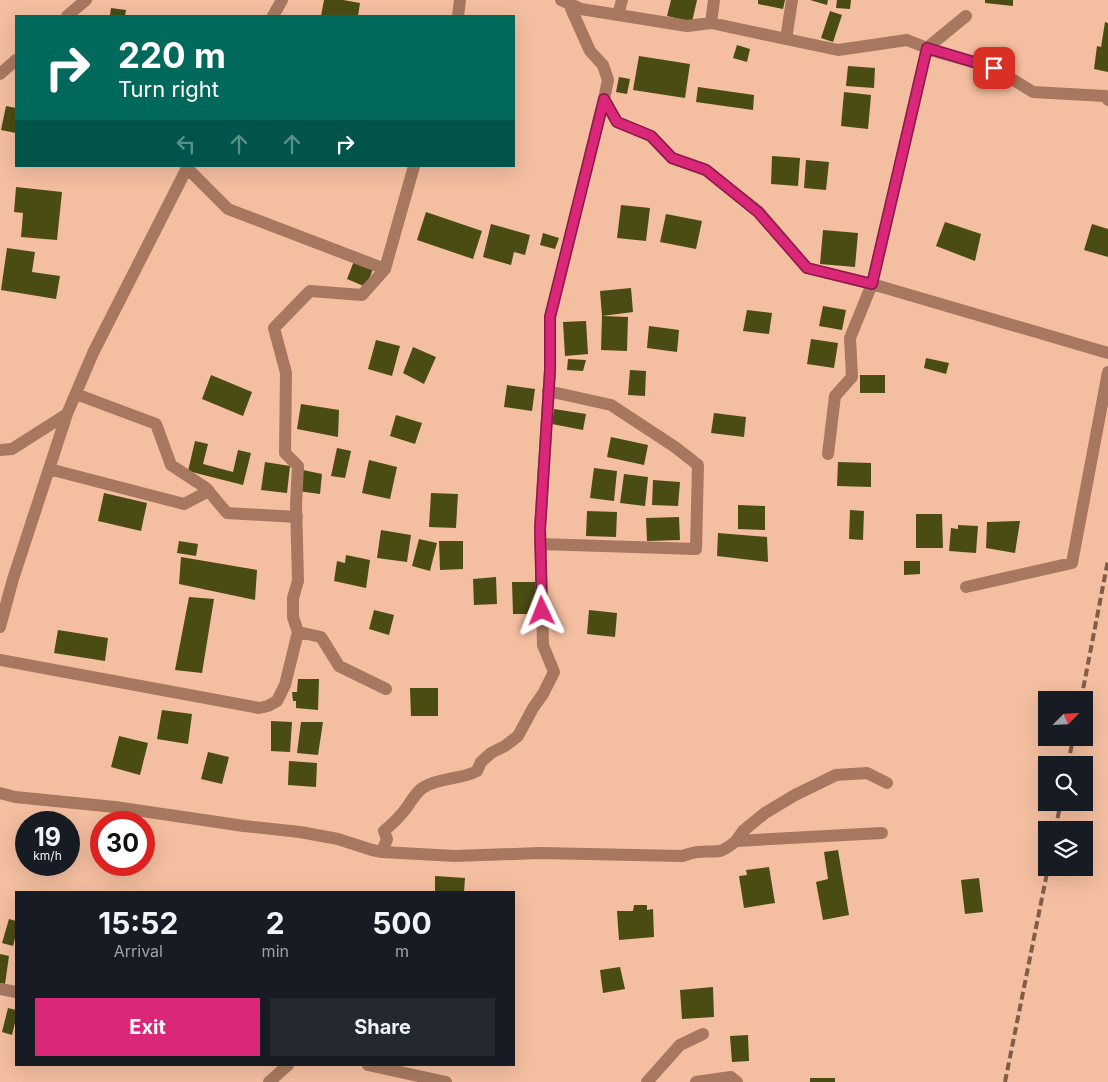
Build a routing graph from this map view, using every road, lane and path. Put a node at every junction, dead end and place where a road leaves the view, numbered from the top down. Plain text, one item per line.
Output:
1 (86, 0) edge
2 (282, 0) edge
3 (460, 0) edge
4 (622, 0) edge
5 (714, 0) edge
6 (792, 0) edge
7 (565, 2) edge
8 (618, 14) junction
9 (68, 15) edge
10 (273, 15) edge
11 (458, 15) edge
12 (966, 16) dead end
13 (711, 23) junction
14 (786, 39) junction
15 (927, 48) junction
16 (15, 61) edge
17 (0, 74) edge
18 (604, 99) junction
19 (1108, 100) edge
20 (188, 167) edge
21 (414, 167) edge
22 (385, 269) junction
23 (872, 284) junction
24 (1108, 353) edge
25 (1108, 372) edge
26 (548, 391) junction
27 (76, 394) junction
28 (66, 414) junction
29 (0, 450) edge
30 (828, 454) dead end
31 (49, 469) junction
32 (209, 492) junction
33 (296, 517) junction
34 (540, 544) junction
35 (13, 579) junction
36 (0, 585) edge
37 (966, 587) dead end
38 (0, 627) edge
39 (298, 632) junction
40 (0, 660) edge
41 (386, 689) dead end
42 (887, 783) dead end
43 (0, 793) edge
44 (882, 833) dead end
45 (736, 842) junction
46 (382, 852) junction
47 (0, 989) edge
48 (15, 992) edge
49 (704, 1034) dead end
50 (287, 1066) edge
51 (373, 1066) edge
52 (269, 1082) edge
53 (446, 1082) edge
54 (647, 1082) edge
55 (696, 1082) edge
56 (737, 1082) edge

1 - 9 street
2 - 10 street
3 - 11 street
4 - 8 street
5 - 13 street
6 - 14 street
7 - 8 street
7 - 18 street
8 - 13 street
12 - 15 street
13 - 14 street
14 - 15 street
15 - 19 street
15 - 23 street
16 - 17 street
18 - 23 street
18 - 26 street
20 - 22 street
20 - 27 street
21 - 22 street
22 - 33 street
23 - 24 street
23 - 30 street
25 - 37 street
26 - 34 street
26 - 34 street
27 - 28 street
27 - 32 street
28 - 29 street
28 - 31 street
31 - 32 street
31 - 35 street
32 - 33 street
33 - 39 street
34 - 46 street
35 - 36 street
35 - 38 street
39 - 40 street
39 - 41 street
42 - 45 street
43 - 46 street
44 - 45 street
45 - 46 street
47 - 48 street
49 - 54 street
50 - 52 street
51 - 53 street
55 - 56 street

